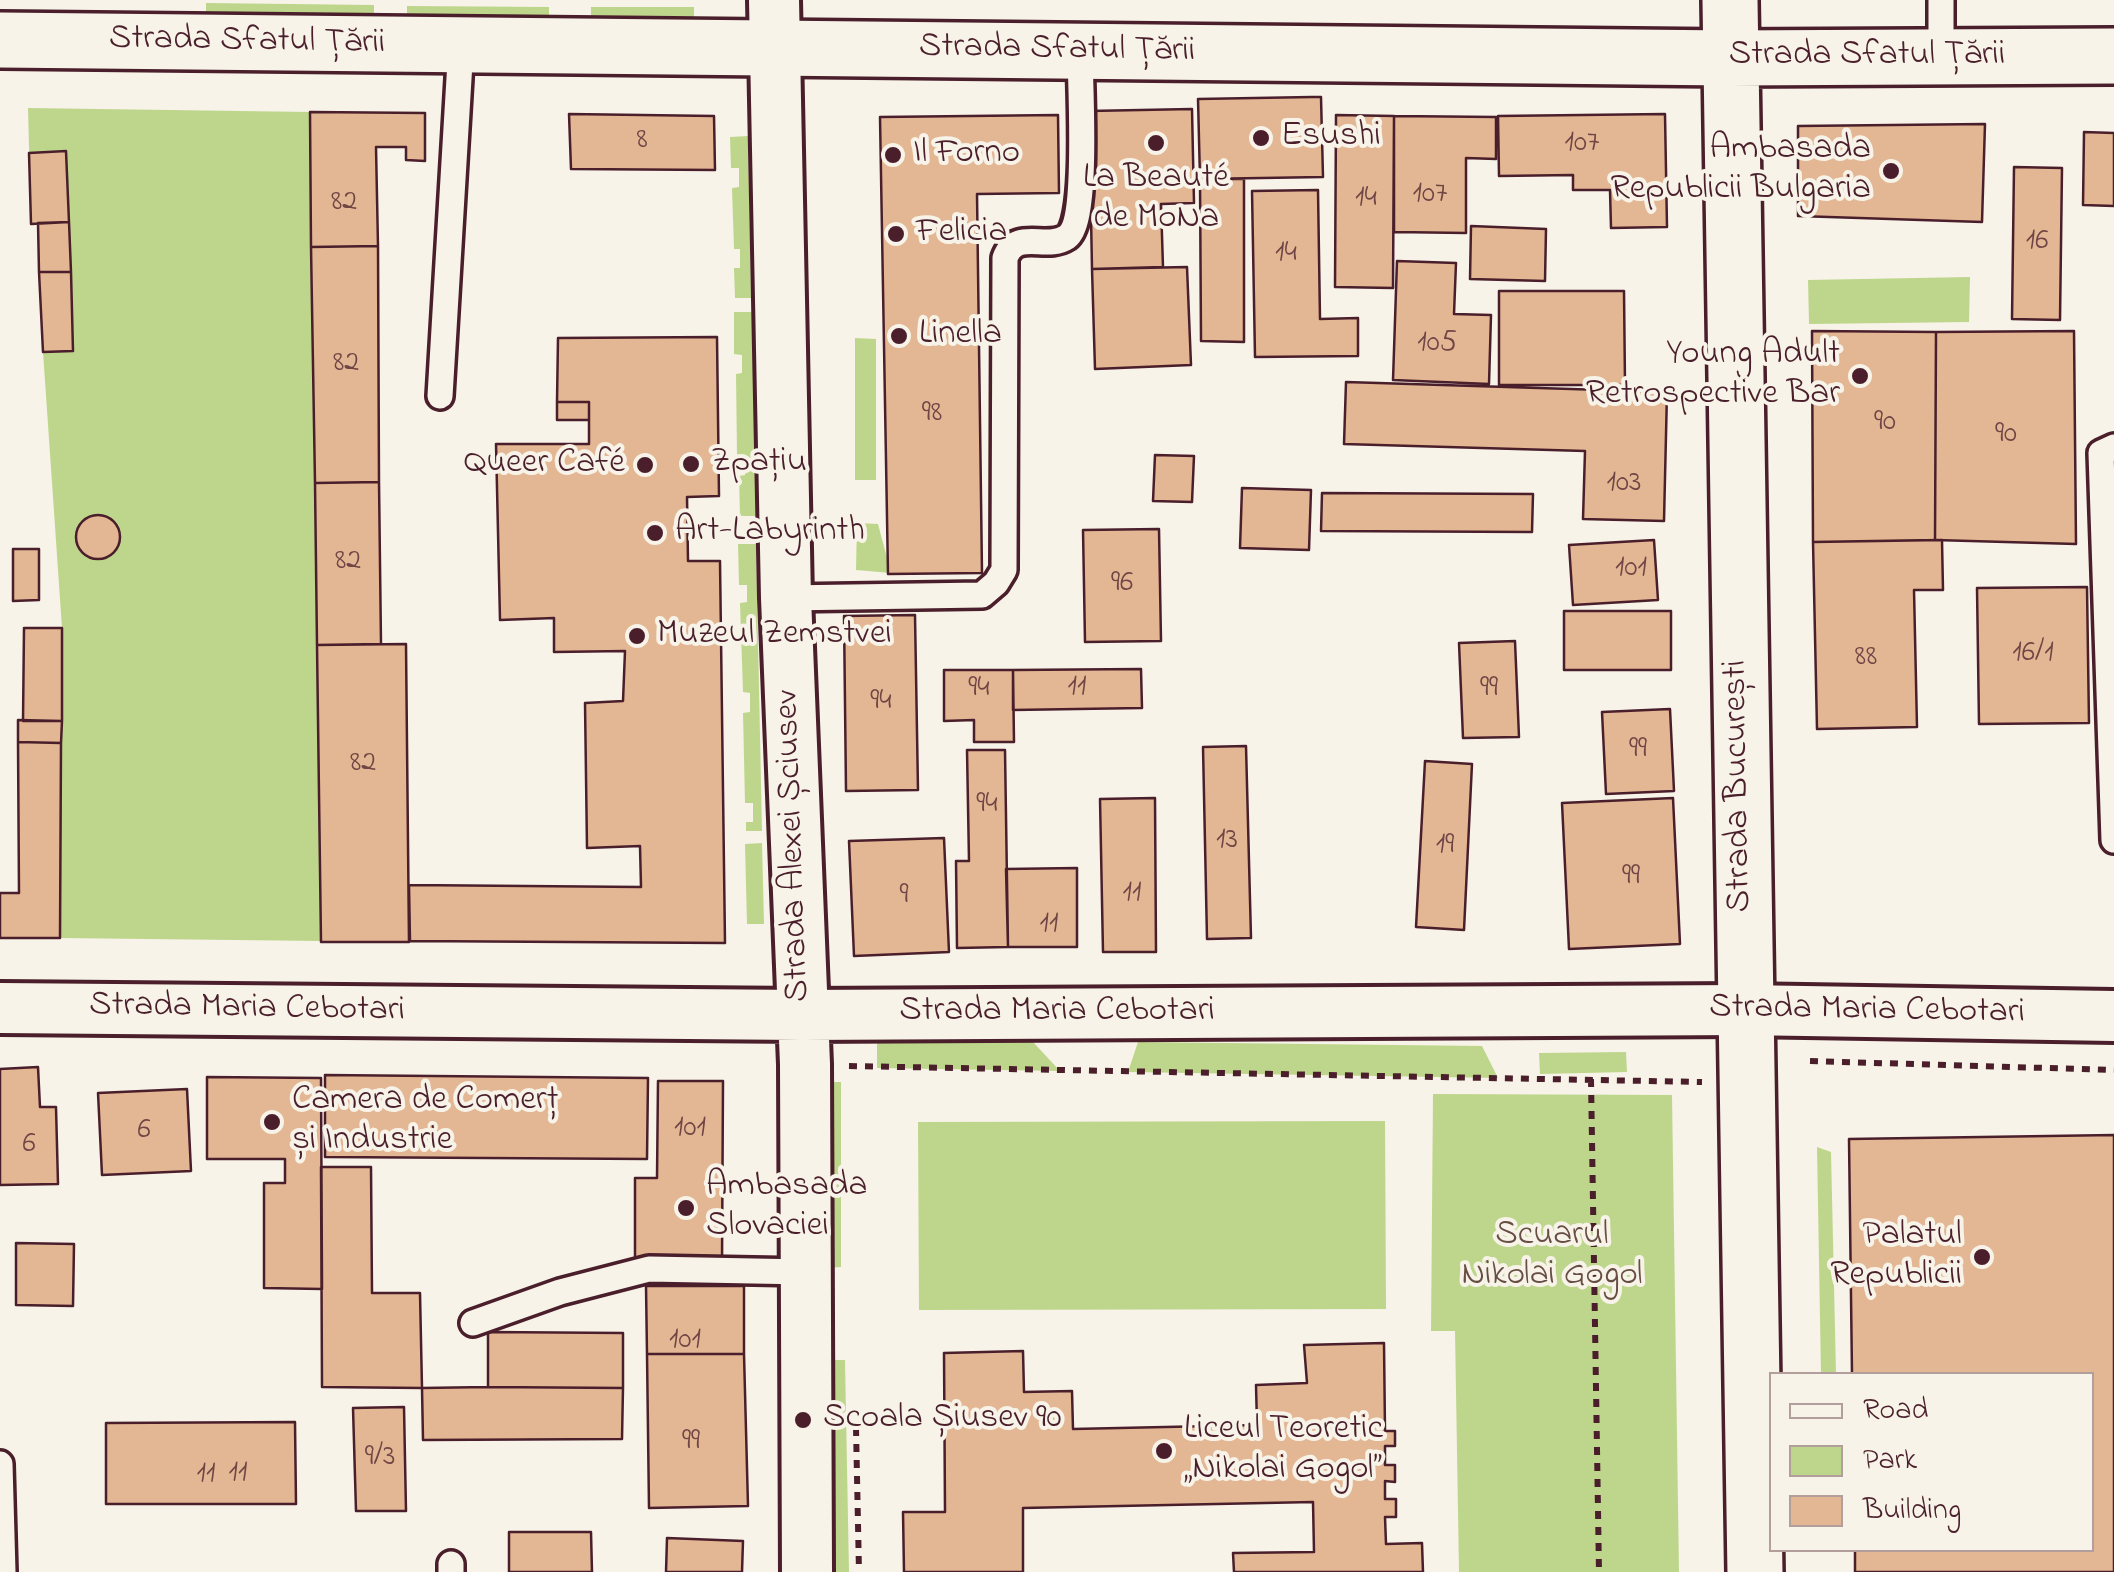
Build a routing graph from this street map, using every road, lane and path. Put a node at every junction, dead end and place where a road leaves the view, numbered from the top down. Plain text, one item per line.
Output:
1 (1730, 0) edge
2 (1941, 0) edge
3 (774, 24) edge
4 (0, 40) edge
5 (462, 45) junction
6 (1080, 51) junction
7 (1941, 56) junction
8 (2114, 56) edge
9 (1730, 58) junction
10 (440, 396) dead end
11 (2114, 447) edge
12 (786, 598) junction
13 (2114, 840) edge
14 (0, 1008) edge
15 (1743, 1010) junction
16 (802, 1015) junction
17 (2114, 1016) edge
18 (1804, 1061) dead end
19 (849, 1066) dead end
20 (2114, 1070) edge
21 (1591, 1079) junction
22 (1745, 1086) junction
23 (806, 1272) junction
24 (473, 1322) dead end
25 (0, 1464) edge
26 (3, 1572) edge
27 (808, 1572) edge
28 (1599, 1572) edge
29 (1754, 1572) edge

1 - 9 main road, Strada București
2 - 7 lane
3 - 5 main road, Strada Sfatul Țării
3 - 6 main road, Strada Sfatul Țării
3 - 12 street, Strada Alexei Șciusev
4 - 5 main road, Strada Sfatul Țării
5 - 10 lane
6 - 9 main road, Strada Sfatul Țării
6 - 12 lane
7 - 8 main road, Strada Sfatul Țării
7 - 9 main road, Strada Sfatul Țării
9 - 15 main road, Strada București
11 - 13 lane
12 - 16 street, Strada Alexei Șciusev
14 - 16 street, Strada Maria Cebotari
15 - 16 street, Strada Maria Cebotari
15 - 17 street, Strada Maria Cebotari
15 - 22 main road, Strada București
16 - 23 street, Strada Alexei Șciusev
18 - 20 path
19 - 21 path
21 - 22 path
21 - 28 path
22 - 29 main road, Strada București
23 - 24 lane
23 - 27 street, Strada Alexei Șciusev
25 - 26 lane

